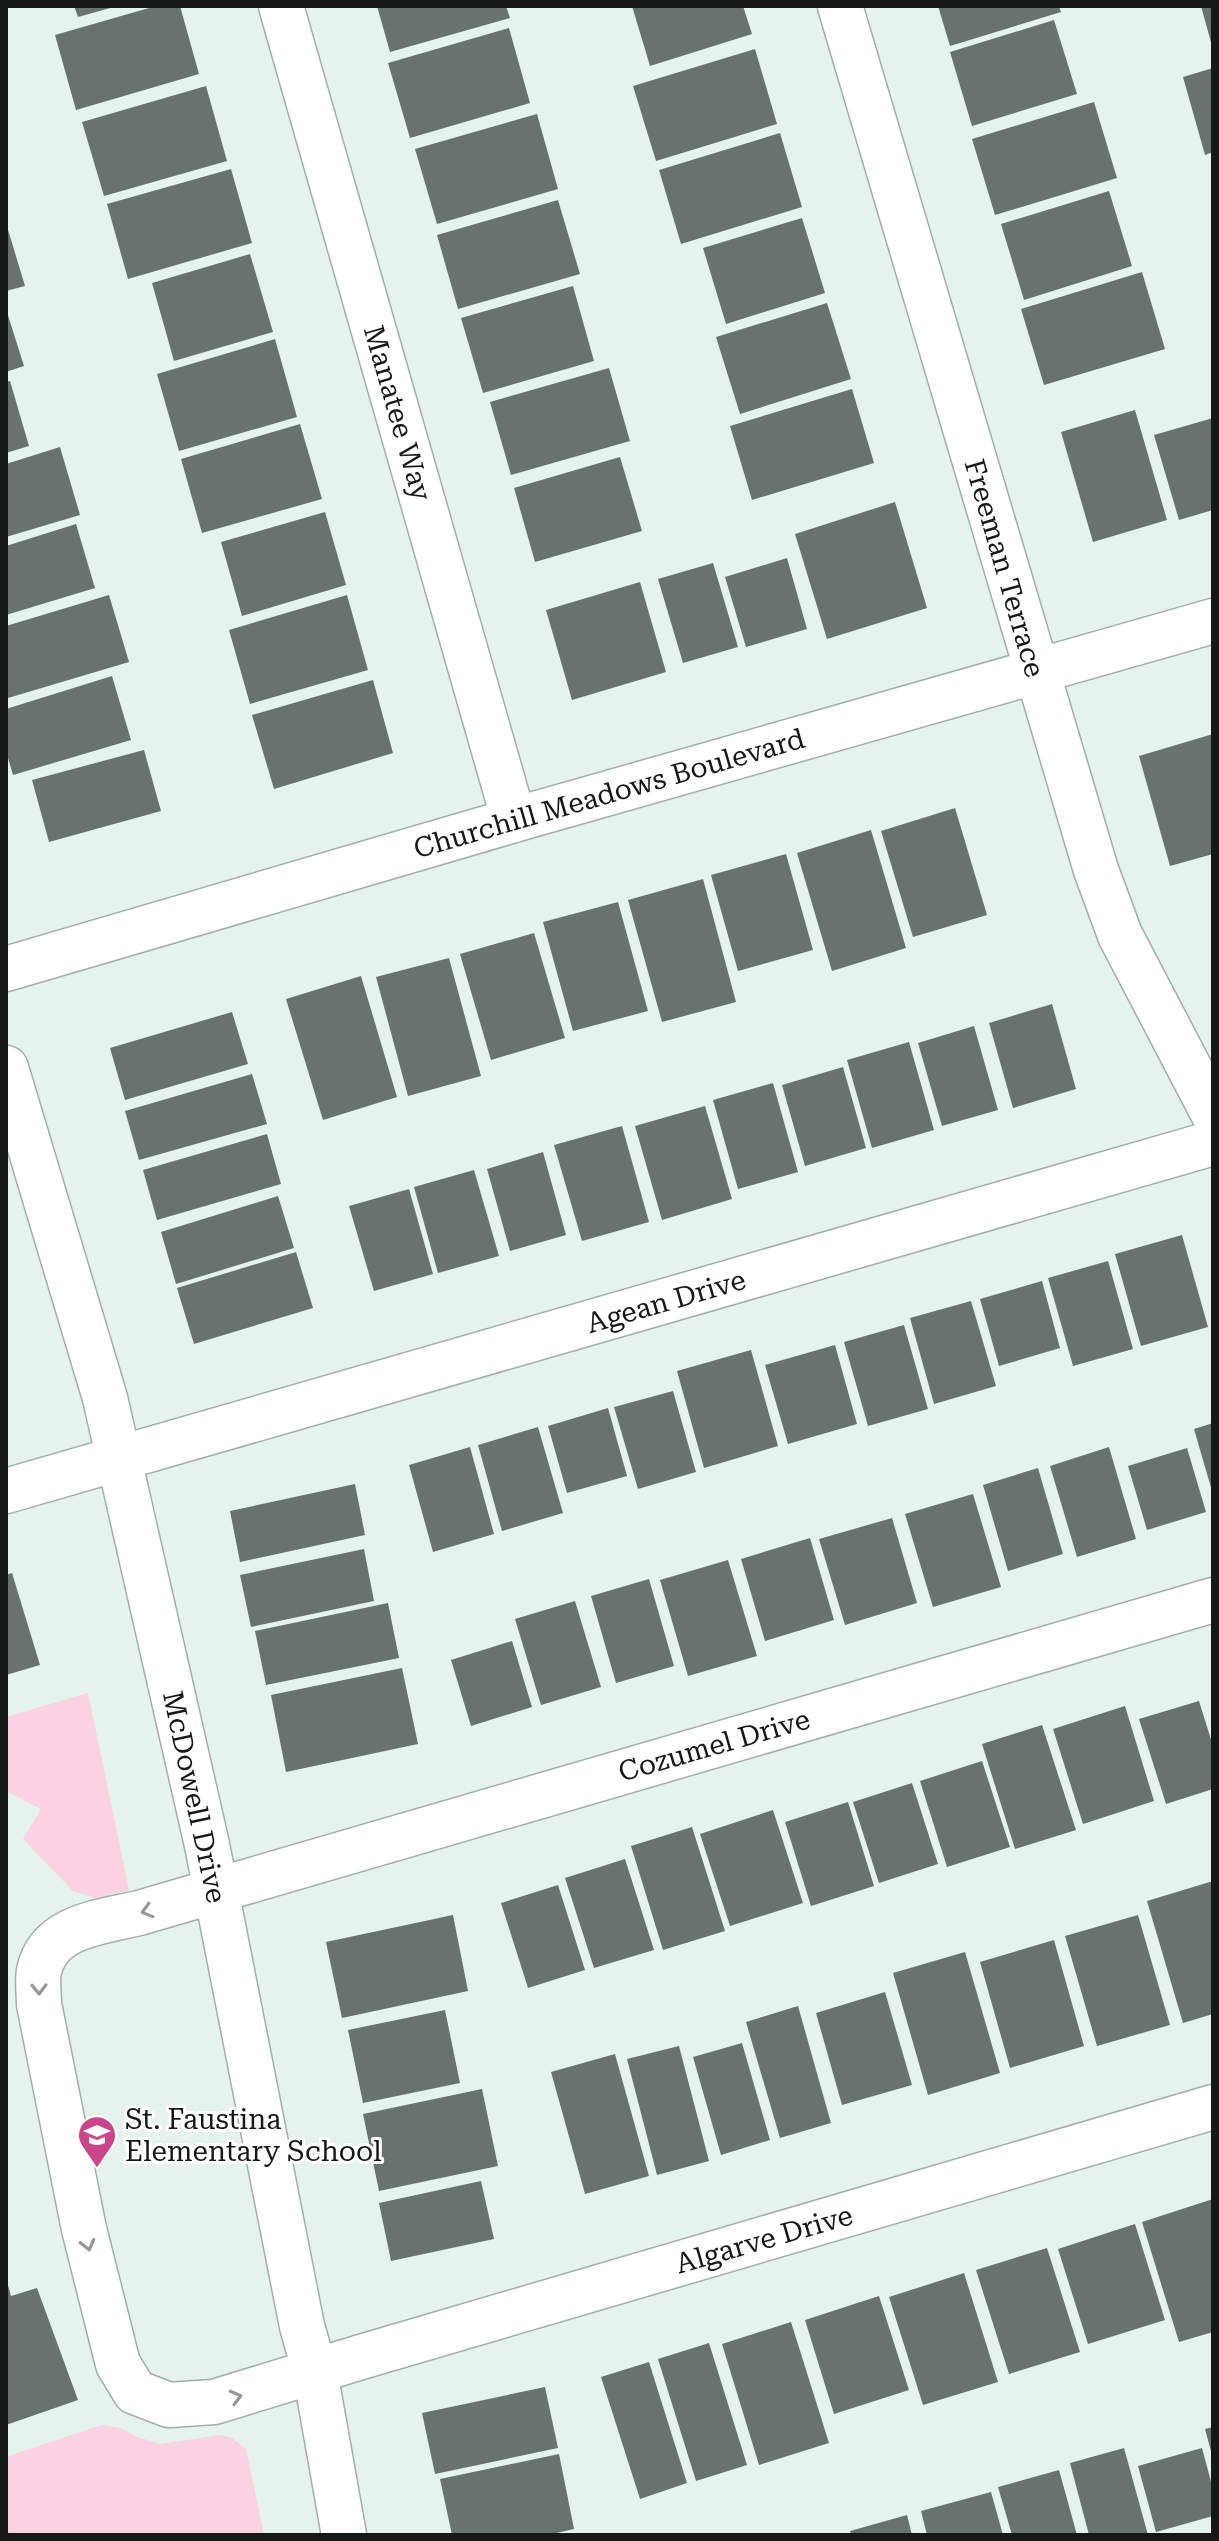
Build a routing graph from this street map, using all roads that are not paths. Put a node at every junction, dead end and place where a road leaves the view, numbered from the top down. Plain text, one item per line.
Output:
1 (281, 6) edge
2 (840, 6) edge
3 (1213, 621) edge
4 (1035, 672) junction
5 (514, 820) junction
6 (6, 969) edge
7 (6, 1068) edge
8 (1213, 1113) edge
9 (1213, 1143) edge
10 (119, 1459) junction
11 (6, 1491) edge
12 (1213, 1600) edge
13 (216, 1891) junction
14 (1213, 2107) edge
15 (315, 2372) junction
16 (344, 2535) edge

1 - 5 street, Manatee Way
2 - 4 street, Freeman Terrace
3 - 4 street, Churchill Meadows Boulevard
4 - 5 street, Churchill Meadows Boulevard
4 - 8 street, Freeman Terrace
5 - 6 street, Churchill Meadows Boulevard
7 - 10 street, McDowell Drive
9 - 10 street, Agean Drive
10 - 11 street, Agean Drive
10 - 13 street, McDowell Drive
12 - 13 street, Cozumel Drive
13 - 15 street, McDowell Drive
13 -> 15 street, Cozumel Drive
14 - 15 street, Algarve Drive
15 - 16 street, McDowell Drive

